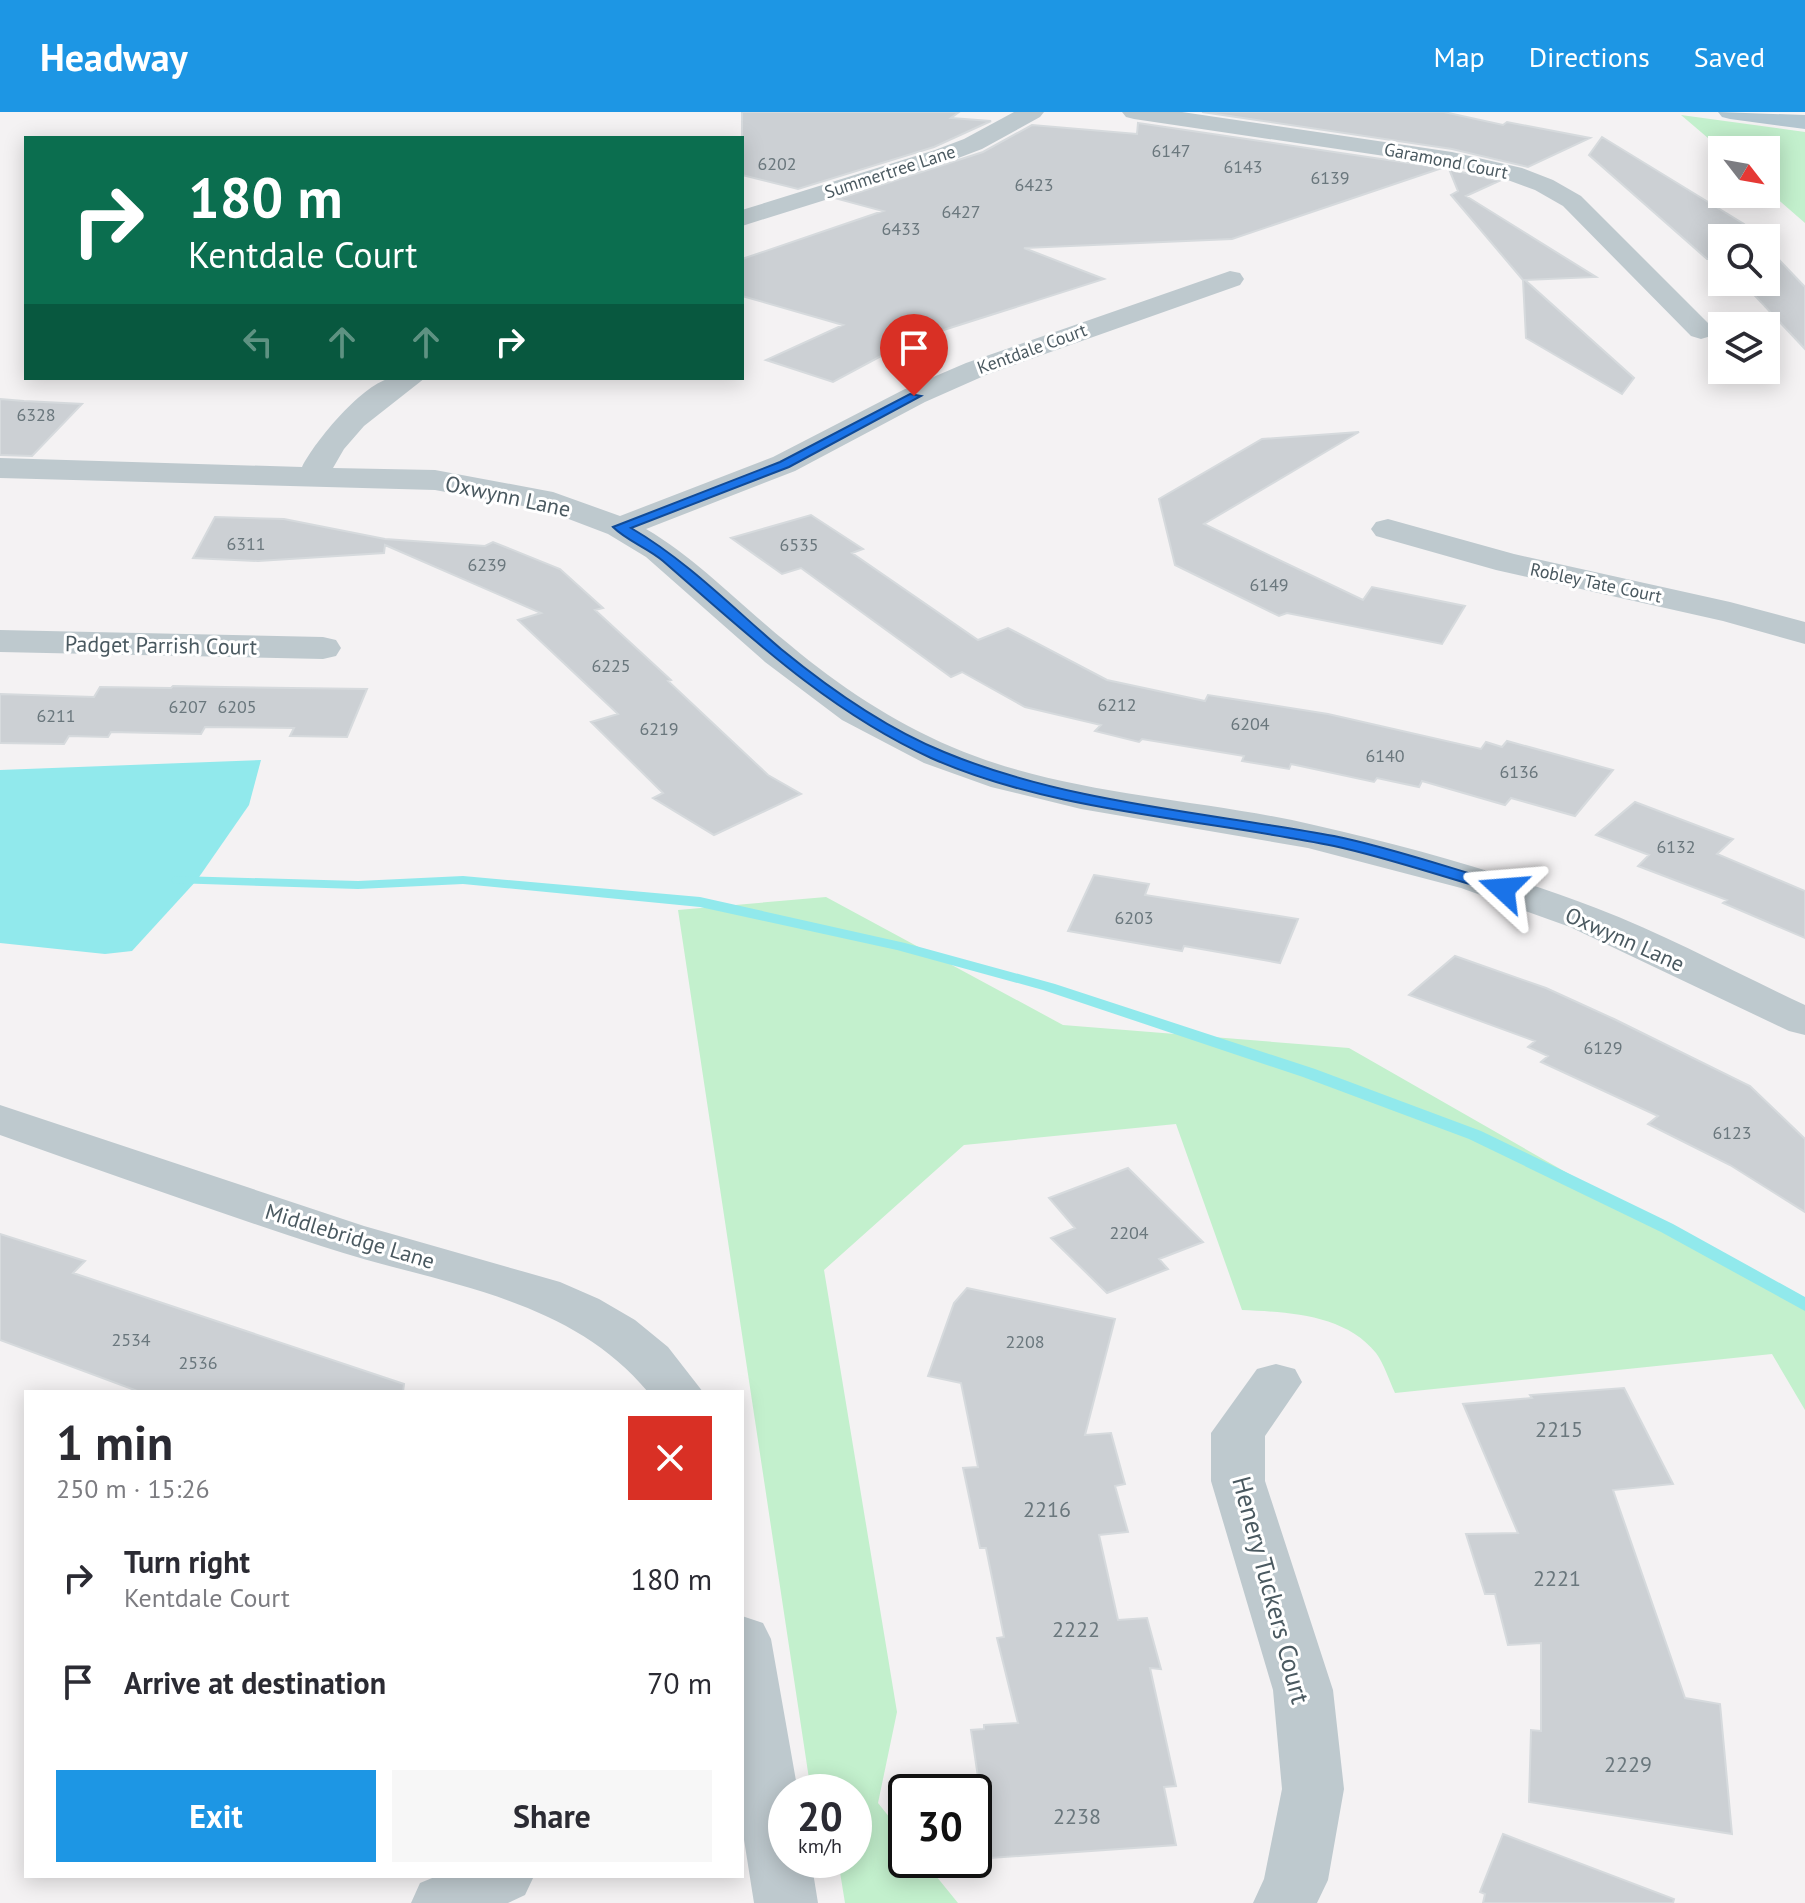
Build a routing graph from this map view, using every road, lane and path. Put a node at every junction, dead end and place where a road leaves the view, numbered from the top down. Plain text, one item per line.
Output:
1 (1032, 112) edge
2 (1134, 112) edge
3 (1730, 112) edge
4 (1805, 122) edge
5 (745, 215) edge
6 (1230, 279) dead end
7 (1701, 330) dead end
8 (407, 380) edge
9 (0, 468) edge
10 (313, 476) junction
11 (620, 527) junction
12 (1388, 529) dead end
13 (1805, 633) edge
14 (0, 641) edge
15 (323, 648) dead end
16 (1805, 1022) edge
17 (0, 1119) edge
18 (1276, 1382) dead end
19 (676, 1390) edge
20 (744, 1664) edge
21 (753, 1778) edge
22 (498, 1878) edge
23 (443, 1903) edge
24 (786, 1903) edge
25 (1285, 1903) edge

1 - 5 street, Summertree Lane
2 - 7 street, Garamond Court
3 - 4 main road
6 - 11 street, Kentdale Court
8 - 10 street
9 - 10 street, Oxwynn Lane
10 - 11 street, Oxwynn Lane
11 - 16 street, Oxwynn Lane
12 - 13 street, Robley Tate Court
14 - 15 street, Padget Parrish Court
17 - 19 street, Middlebridge Lane
18 - 25 street, Henery Tuckers Court
20 - 21 street
21 - 24 street
22 - 23 street

